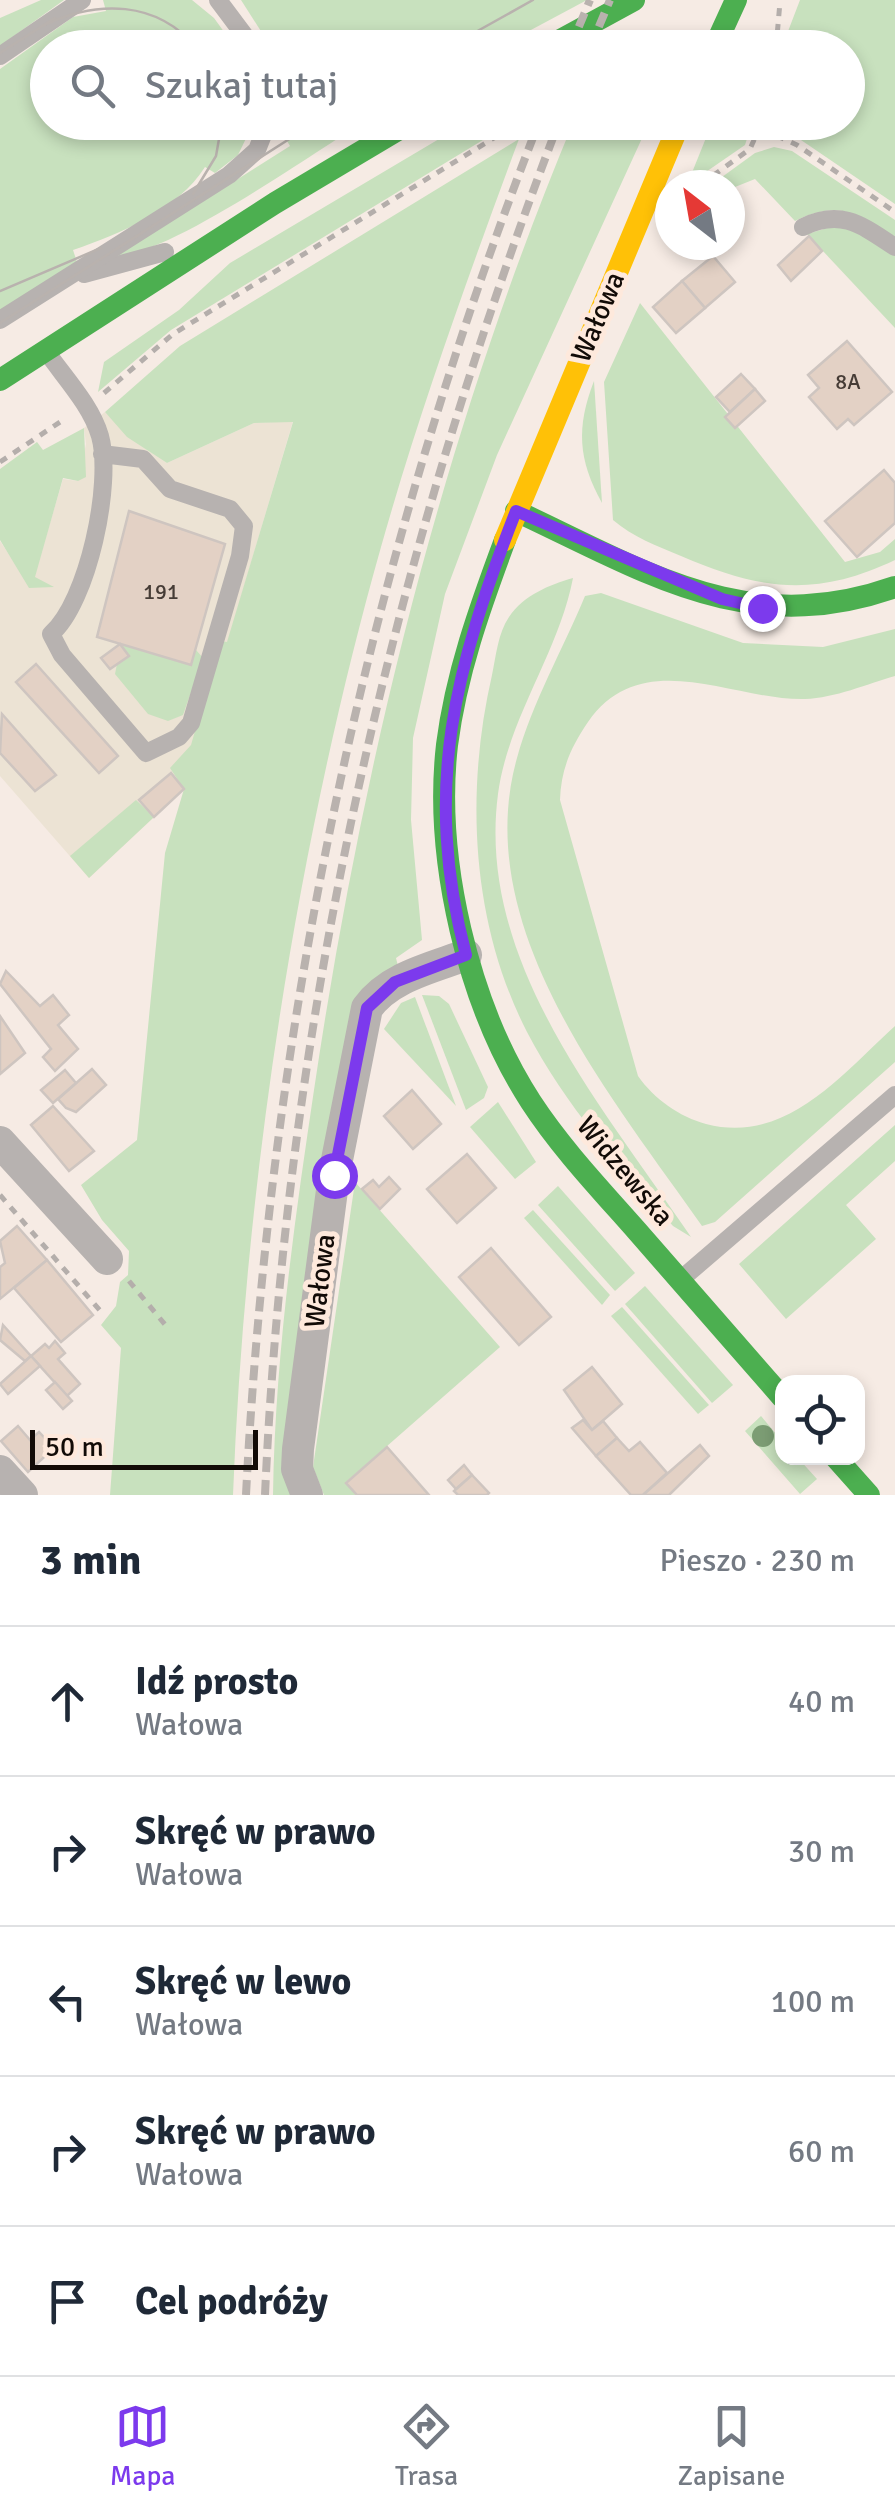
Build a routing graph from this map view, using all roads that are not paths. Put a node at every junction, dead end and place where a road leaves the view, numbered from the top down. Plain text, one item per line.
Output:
1 (82, 0) edge
2 (218, 0) edge
3 (634, 0) edge
4 (736, 0) edge
5 (38, 30) edge
6 (240, 30) edge
7 (579, 30) edge
8 (722, 30) edge
9 (30, 36) edge
10 (0, 56) edge
11 (262, 140) edge
12 (381, 140) edge
13 (673, 140) edge
14 (803, 227) dead end
15 (228, 232) junction
16 (895, 248) edge
17 (47, 291) junction
18 (0, 320) edge
19 (45, 351) junction
20 (0, 380) edge
21 (102, 454) junction
22 (516, 511) junction
23 (895, 588) edge
24 (466, 955) junction
25 (895, 1095) edge
26 (0, 1142) edge
27 (107, 1260) road end
28 (679, 1281) junction
29 (775, 1389) edge
30 (842, 1465) edge
31 (0, 1471) edge
32 (302, 1482) edge
33 (22, 1495) edge
34 (869, 1495) edge

1 - 5 lane
2 - 6 lane
3 - 7 street
4 - 8 street, bridge
9 - 10 lane
11 - 17 lane
12 - 15 street
13 - 22 street, Wałowa
14 - 16 lane
15 - 17 lane
15 - 19 street
17 - 18 lane
19 - 20 street
19 - 21 lane
21 - 21 lane
22 - 23 street
22 - 24 street, Wałowa
24 - 28 street, Widzewska
24 - 32 street, Wałowa
25 - 28 lane
26 - 27 street
28 - 29 street, Widzewska
30 - 34 street
31 - 33 street

